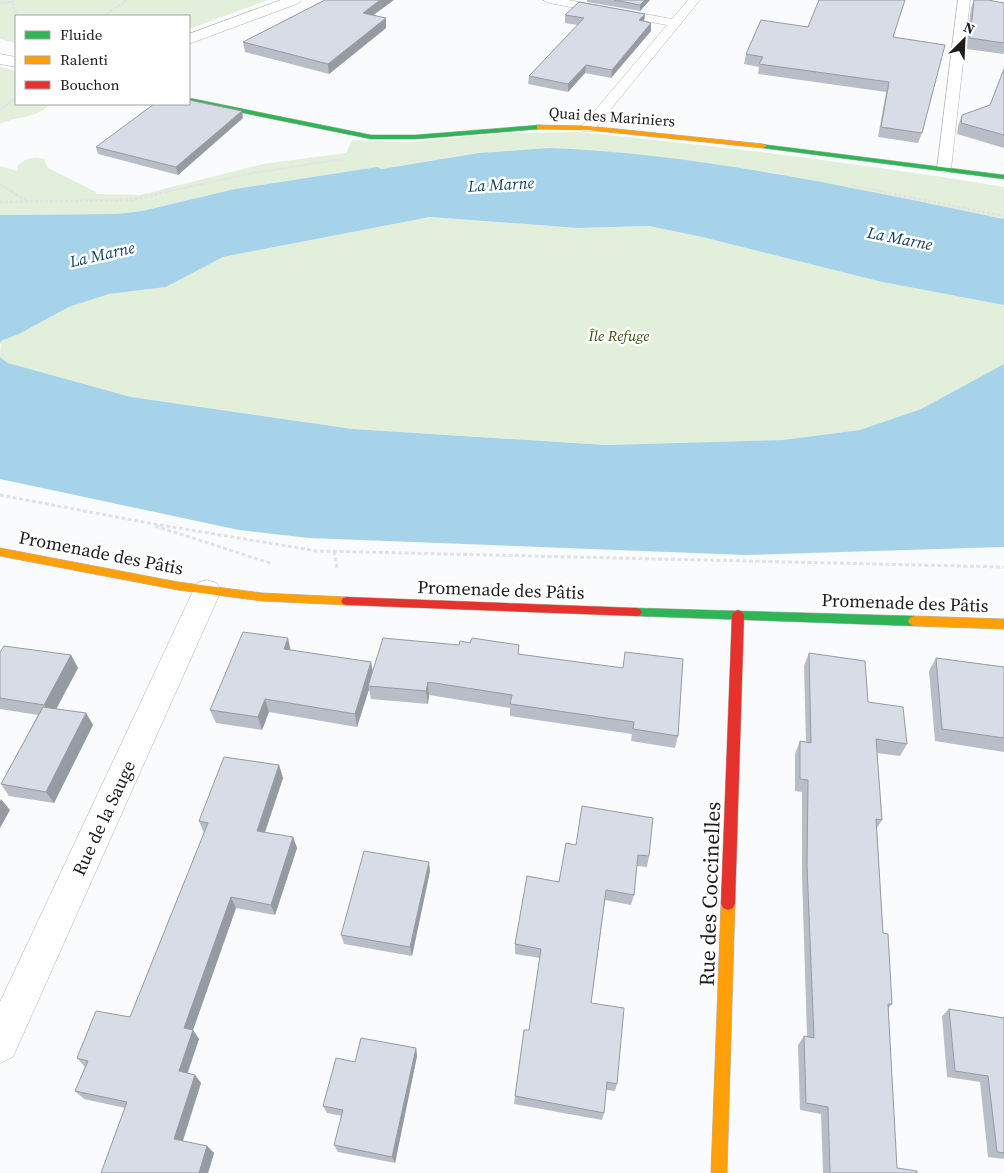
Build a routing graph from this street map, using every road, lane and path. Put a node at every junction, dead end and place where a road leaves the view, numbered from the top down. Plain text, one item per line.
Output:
1 (127, 0) edge
2 (294, 0) edge
3 (549, 0) edge
4 (694, 0) edge
5 (964, 0) edge
6 (12, 1) edge
7 (0, 3) edge
8 (19, 15) edge
9 (105, 15) edge
10 (674, 23) junction
11 (190, 39) edge
12 (0, 59) edge
13 (15, 62) edge
14 (15, 98) edge
15 (190, 100) edge
16 (0, 110) edge
17 (588, 128) junction
18 (371, 137) junction
19 (944, 169) junction
20 (1004, 177) edge
21 (0, 184) edge
22 (844, 184) dead end
23 (24, 200) junction
24 (0, 202) edge
25 (1004, 216) edge
26 (0, 494) edge
27 (148, 523) junction
28 (334, 551) junction
29 (0, 552) edge
30 (275, 565) dead end
31 (1004, 567) edge
32 (337, 570) dead end
33 (207, 591) junction
34 (738, 616) junction
35 (1004, 624) edge
36 (0, 1044) edge
37 (719, 1173) edge

1 - 9 path
2 - 11 street
3 - 10 lane
4 - 10 lane
5 - 19 lane
6 - 7 path
6 - 8 path
10 - 17 lane
12 - 13 street
14 - 16 path
15 - 18 street, Quai des Mariniers
17 - 18 street, Quai des Mariniers
17 - 19 street, Quai des Mariniers
18 - 23 path
19 - 20 street, Quai des Mariniers
21 - 23 path
22 - 25 path
23 - 24 path
26 - 27 path
27 - 28 path
27 - 30 path
28 - 31 path
28 - 32 path
29 - 33 street, Promenade des Pâtis
33 - 34 street, Promenade des Pâtis
33 - 36 street, Rue de la Sauge
34 - 35 street, Promenade des Pâtis
34 - 37 street, Rue des Coccinelles

